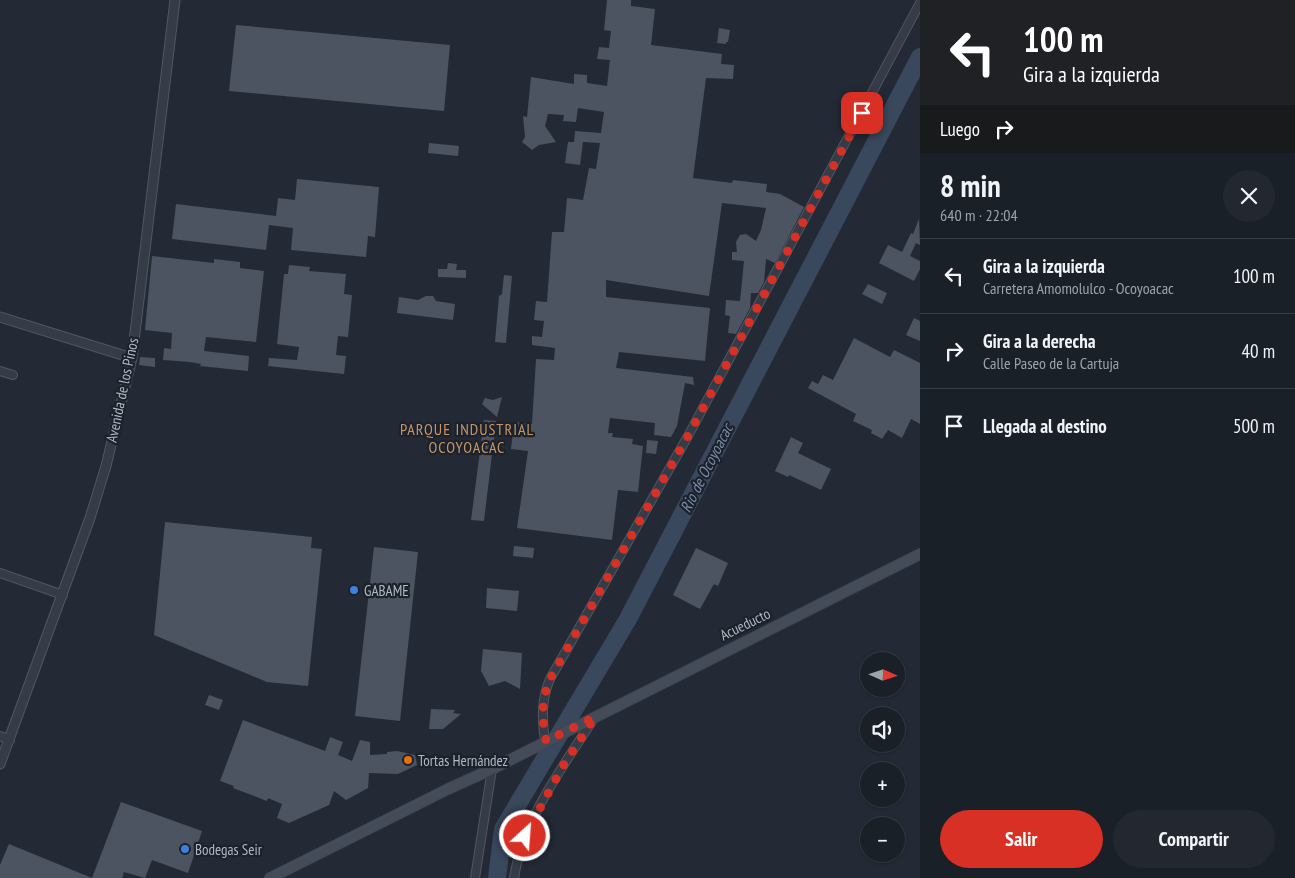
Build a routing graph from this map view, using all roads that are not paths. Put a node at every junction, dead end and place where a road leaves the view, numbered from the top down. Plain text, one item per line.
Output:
1 (175, 0) edge
2 (920, 3) edge
3 (0, 317) edge
4 (132, 358) junction
5 (0, 371) edge
6 (13, 374) dead end
7 (920, 554) edge
8 (0, 573) edge
9 (63, 595) junction
10 (595, 717) junction
11 (0, 736) edge
12 (549, 739) junction
13 (10, 740) junction
14 (0, 764) edge
15 (492, 769) junction
16 (270, 878) edge
17 (475, 878) edge
18 (514, 878) edge

1 - 4 street, Avenida de los Pinos
2 - 12 street
3 - 4 street
4 - 9 street, Avenida de los Pinos
5 - 6 street
7 - 10 main road, Acueducto
8 - 9 street
9 - 13 street, Avenida de los Pinos
10 - 12 main road, Acueducto
10 - 18 street
11 - 13 street
12 - 15 main road, Acueducto
13 - 14 street, Avenida de los Pinos
15 - 16 main road, Acueducto
15 - 17 street

